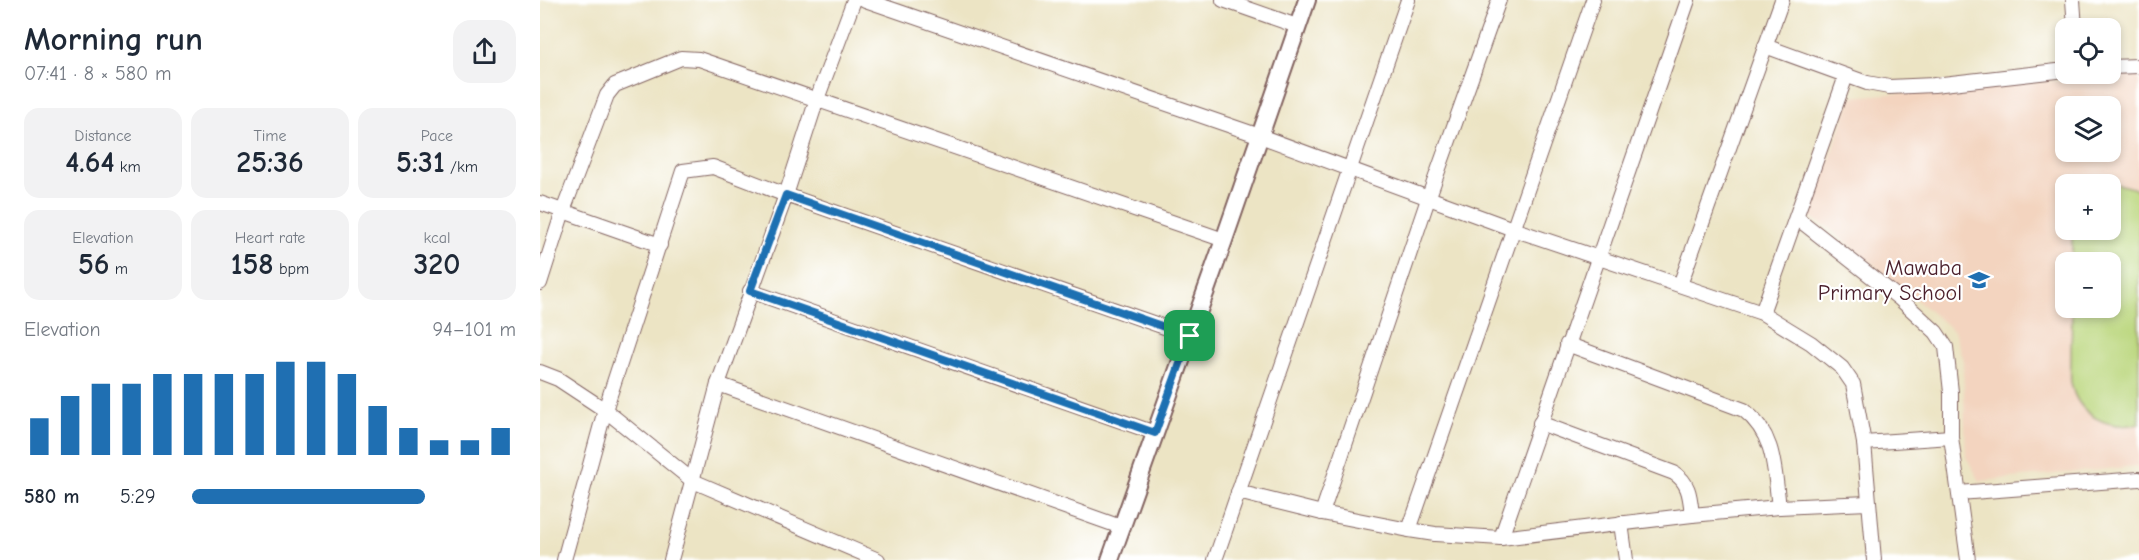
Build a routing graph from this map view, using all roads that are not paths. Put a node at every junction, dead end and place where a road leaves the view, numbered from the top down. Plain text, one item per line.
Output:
1 (854, 0) edge
2 (865, 0) edge
3 (1222, 0) edge
4 (1306, 0) edge
5 (1408, 0) edge
6 (1499, 0) edge
7 (1593, 0) edge
8 (1688, 0) edge
9 (1782, 0) edge
10 (2073, 0) edge
11 (2074, 18) edge
12 (1297, 26) junction
13 (1766, 46) junction
14 (2139, 66) edge
15 (2121, 67) edge
16 (2055, 71) edge
17 (1846, 76) junction
18 (817, 99) junction
19 (1260, 136) junction
20 (1349, 168) junction
21 (786, 195) junction
22 (1428, 199) junction
23 (540, 203) edge
24 (563, 211) junction
25 (1797, 218) junction
26 (1513, 229) junction
27 (1224, 240) junction
28 (660, 245) junction
29 (1599, 258) junction
30 (540, 283) edge
31 (1680, 285) junction
32 (750, 291) junction
33 (1762, 314) junction
34 (1190, 336) junction
35 (1567, 344) junction
36 (540, 372) edge
37 (718, 384) junction
38 (605, 410) junction
39 (1540, 423) junction
40 (1155, 433) junction
41 (1951, 437) junction
42 (1864, 443) junction
43 (2139, 479) edge
44 (693, 481) junction
45 (1239, 492) junction
46 (1959, 493) junction
47 (1868, 503) junction
48 (1779, 507) junction
49 (1322, 513) junction
50 (1692, 515) junction
51 (1621, 523) junction
52 (1121, 527) junction
53 (1409, 530) junction
54 (1501, 538) junction
55 (564, 560) edge
56 (671, 560) edge
57 (878, 560) edge
58 (1110, 560) edge
59 (1215, 560) edge
60 (1626, 560) edge
61 (1874, 560) edge
62 (1968, 560) edge

1 - 18 street
2 - 19 street
3 - 12 street
4 - 12 street
5 - 20 street
6 - 22 street
7 - 26 street
8 - 29 street
9 - 13 street
10 - 11 street
12 - 19 street
13 - 17 street
13 - 31 street
14 - 15 street
16 - 17 street
17 - 25 street
18 - 21 street
18 - 24 street
18 - 27 street
19 - 20 street
19 - 27 street
20 - 22 street
20 - 45 street
21 - 28 street
21 - 32 street
21 - 34 street
22 - 26 street
22 - 49 street
23 - 24 street
24 - 28 street
24 - 30 street
25 - 33 street
25 - 41 street
26 - 29 street
26 - 53 street
27 - 34 street
28 - 38 street
29 - 31 street
29 - 35 street
31 - 33 street
32 - 37 street
32 - 40 street
33 - 42 street
34 - 40 street
35 - 39 street
35 - 48 street
36 - 38 street
37 - 44 street
37 - 52 street
38 - 44 street
38 - 55 street
39 - 50 street
39 - 54 street
40 - 52 street
41 - 42 street
41 - 46 street
42 - 47 street
43 - 46 street
44 - 56 street
44 - 57 street
45 - 49 street
45 - 59 street
46 - 62 street
47 - 48 street
47 - 61 street
48 - 50 street
49 - 53 street
50 - 51 street
51 - 54 street
51 - 60 street
52 - 58 street
53 - 54 street

